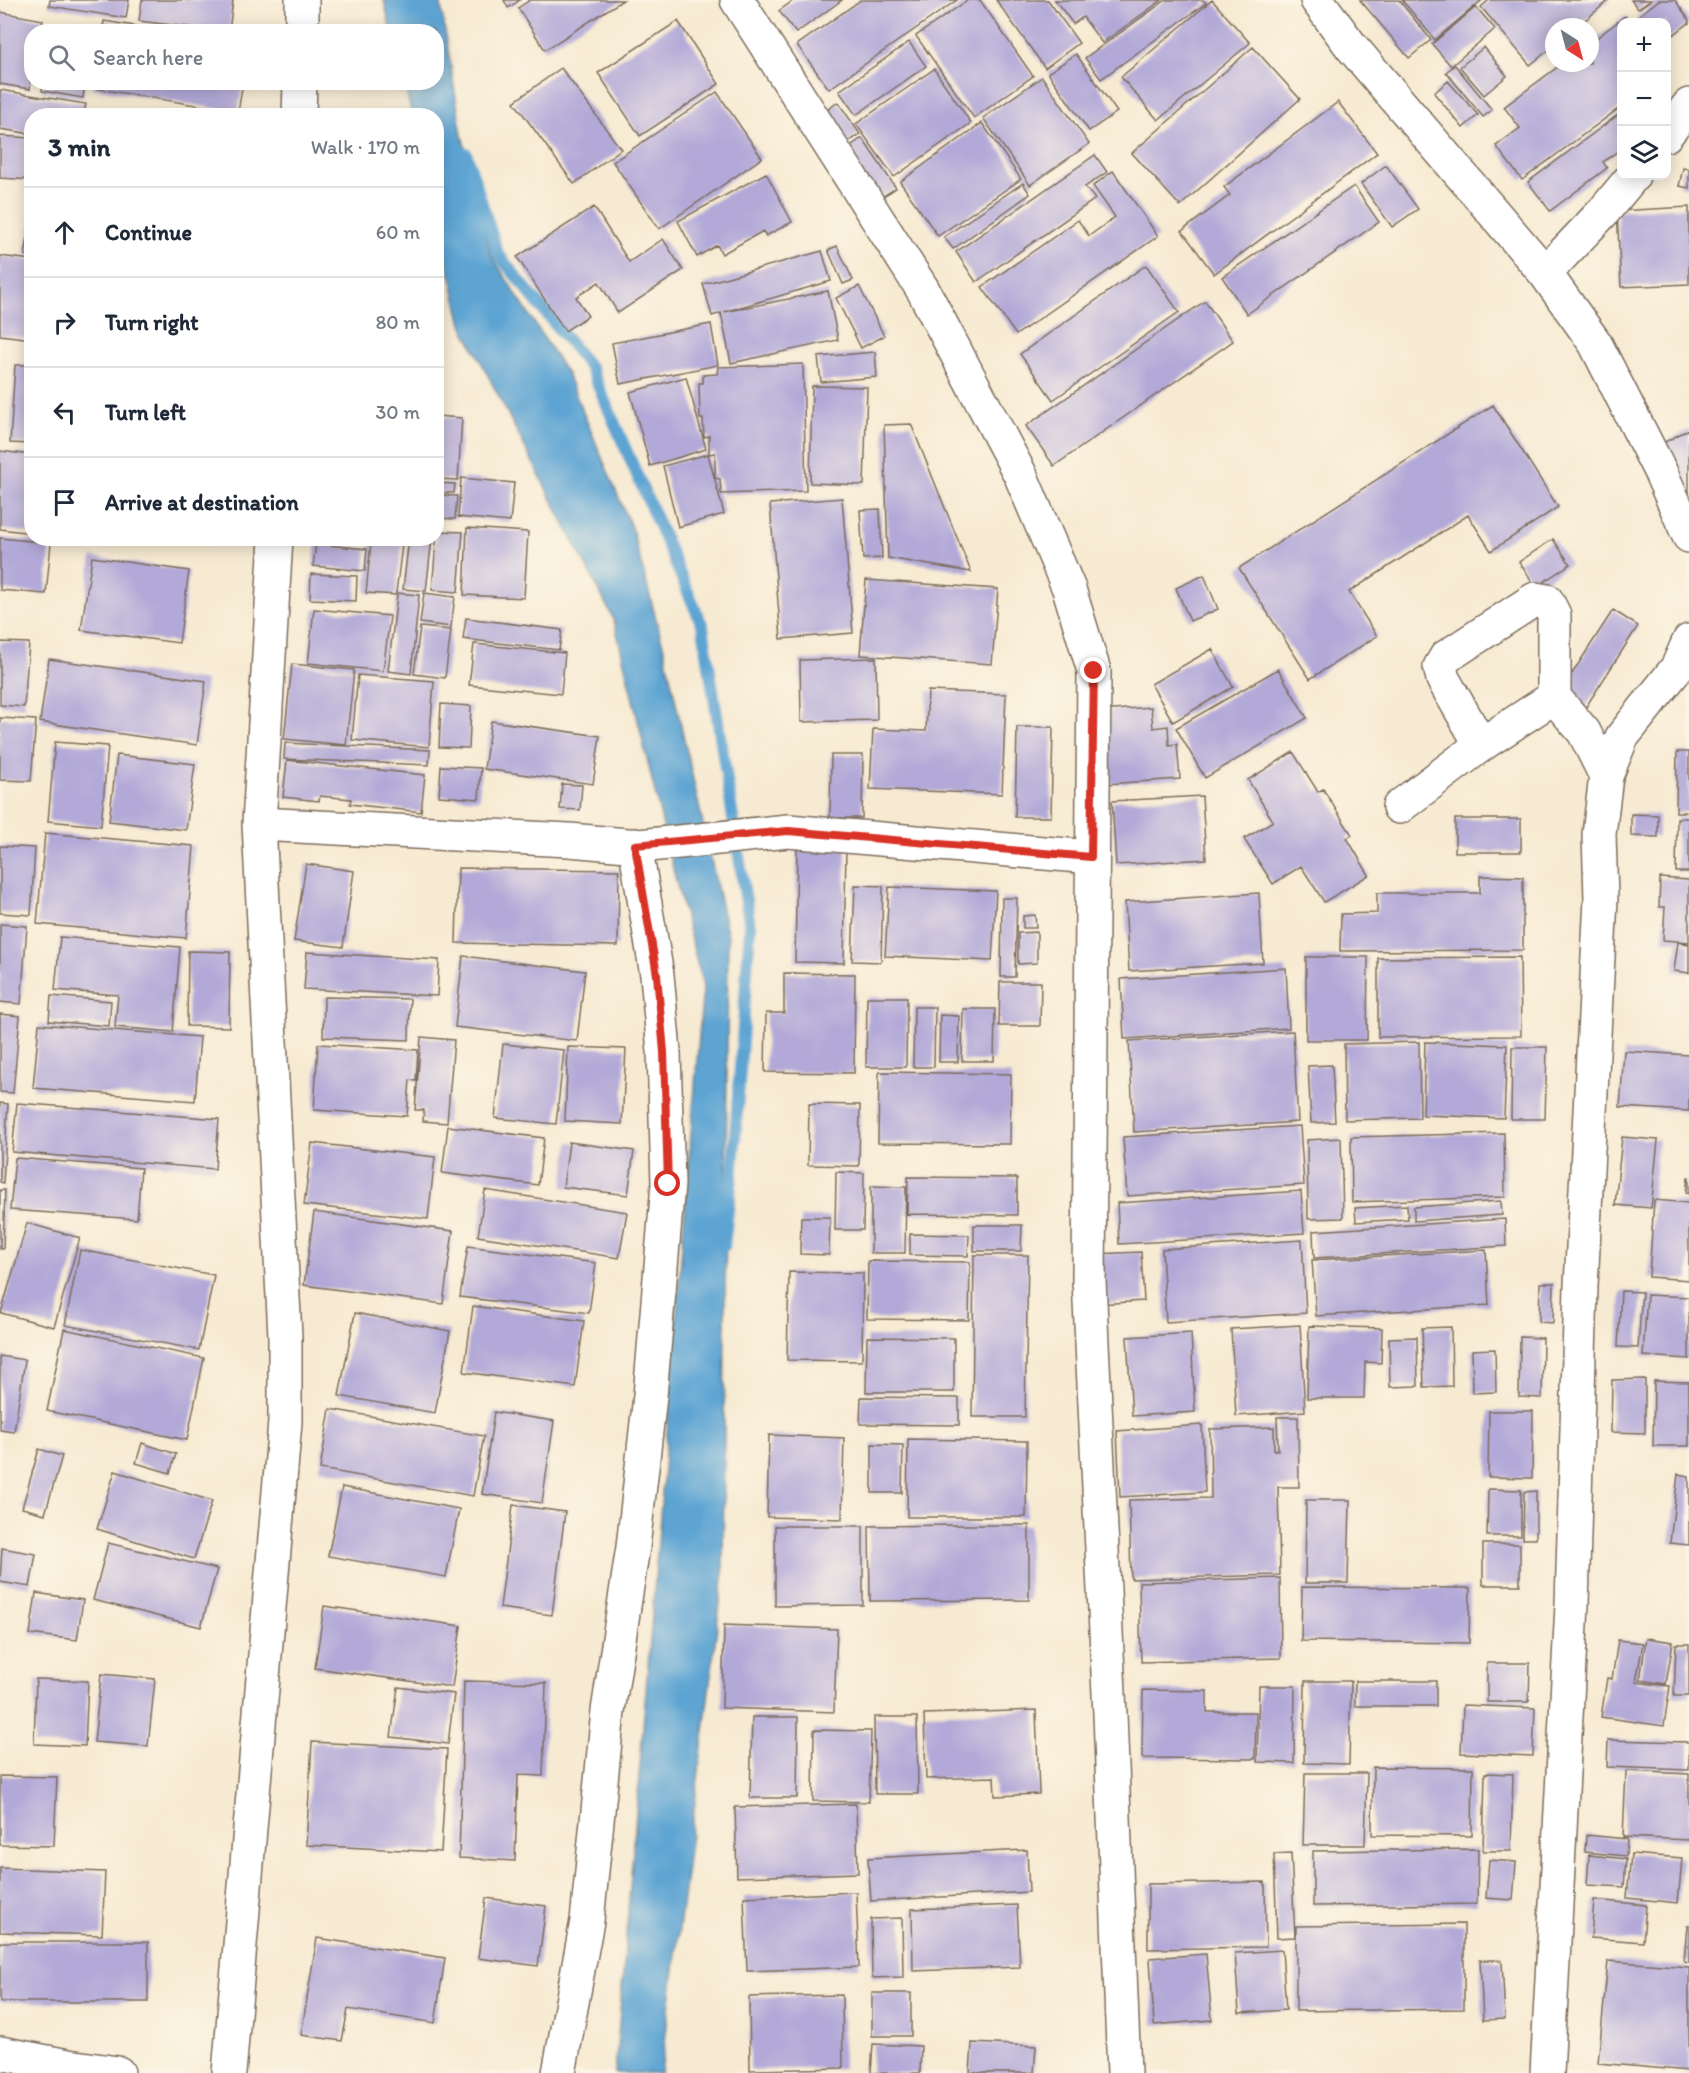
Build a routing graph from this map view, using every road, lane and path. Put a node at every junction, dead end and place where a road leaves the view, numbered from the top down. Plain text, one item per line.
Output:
1 (302, 0) edge
2 (737, 0) edge
3 (1317, 0) edge
4 (302, 24) edge
5 (300, 90) edge
6 (1689, 105) edge
7 (299, 108) edge
8 (1671, 128) edge
9 (1630, 180) edge
10 (1545, 273) junction
11 (1689, 536) edge
12 (276, 546) edge
13 (1689, 641) edge
14 (1554, 697) junction
15 (1481, 745) junction
16 (1606, 776) junction
17 (1399, 807) dead end
18 (259, 824) junction
19 (637, 845) junction
20 (1091, 857) junction
21 (0, 2053) edge
22 (68, 2070) edge
23 (118, 2073) edge
24 (229, 2073) edge
25 (559, 2073) edge
26 (1124, 2073) edge
27 (1547, 2073) edge

1 - 4 street
2 - 20 street
3 - 10 street
5 - 7 street
6 - 8 street
9 - 10 street
10 - 11 street
12 - 18 street
13 - 16 street
14 - 15 street
14 - 15 street
14 - 16 street
15 - 17 street
16 - 27 street
18 - 19 street
18 - 24 street
19 - 20 street
19 - 25 street
20 - 26 street
21 - 22 street
22 - 23 street

